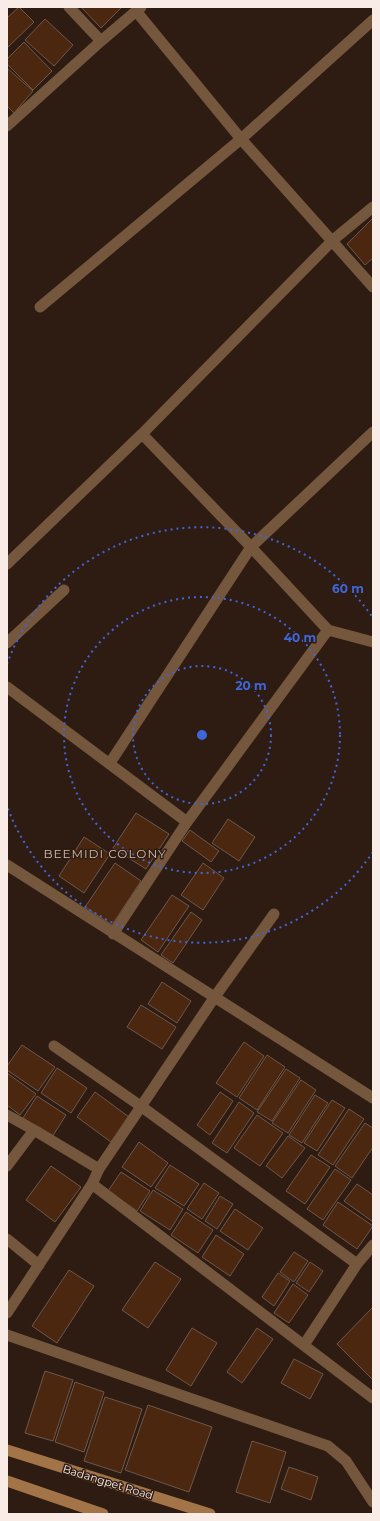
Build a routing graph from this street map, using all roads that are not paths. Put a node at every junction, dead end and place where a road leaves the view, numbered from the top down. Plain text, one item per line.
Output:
1 (69, 7) edge
2 (138, 9) edge
3 (373, 20) edge
4 (100, 41) junction
5 (7, 126) edge
6 (241, 139) junction
7 (373, 207) edge
8 (333, 240) junction
9 (373, 287) edge
10 (40, 307) dead end
11 (373, 432) edge
12 (142, 434) junction
13 (251, 547) junction
14 (7, 564) edge
15 (64, 590) dead end
16 (328, 630) junction
17 (373, 642) edge
18 (7, 643) edge
19 (7, 687) edge
20 (110, 763) junction
21 (187, 822) junction
22 (7, 865) edge
23 (274, 914) dead end
24 (113, 934) junction
25 (214, 998) junction
26 (54, 1046) dead end
27 (373, 1098) edge
28 (142, 1107) junction
29 (7, 1115) edge
30 (34, 1130) junction
31 (7, 1166) edge
32 (99, 1169) junction
33 (92, 1184) junction
34 (7, 1239) edge
35 (373, 1245) edge
36 (357, 1264) junction
37 (39, 1265) junction
38 (7, 1313) edge
39 (7, 1335) edge
40 (304, 1344) junction
41 (373, 1398) edge
42 (7, 1450) edge
43 (7, 1481) edge
44 (373, 1502) edge
45 (102, 1514) edge
46 (210, 1514) edge

1 - 4 street
2 - 4 street
2 - 6 street
3 - 6 street
4 - 5 street
6 - 8 street
6 - 10 street
7 - 8 street
8 - 9 street
8 - 12 street
11 - 13 street
12 - 13 street
12 - 14 street
13 - 16 street
13 - 20 street
15 - 18 street
16 - 17 street
16 - 21 street
19 - 20 street
20 - 21 street
21 - 24 street
22 - 24 street
23 - 25 street
24 - 25 street
25 - 27 street
25 - 28 street
26 - 28 street
28 - 32 street
28 - 36 street
29 - 30 street
30 - 31 street
30 - 32 street
32 - 33 street
33 - 37 street
33 - 40 street
34 - 37 street
35 - 36 street
36 - 40 street
37 - 38 street
39 - 44 street
40 - 41 street
42 - 46 main road, Badangpet Road
43 - 45 main road

